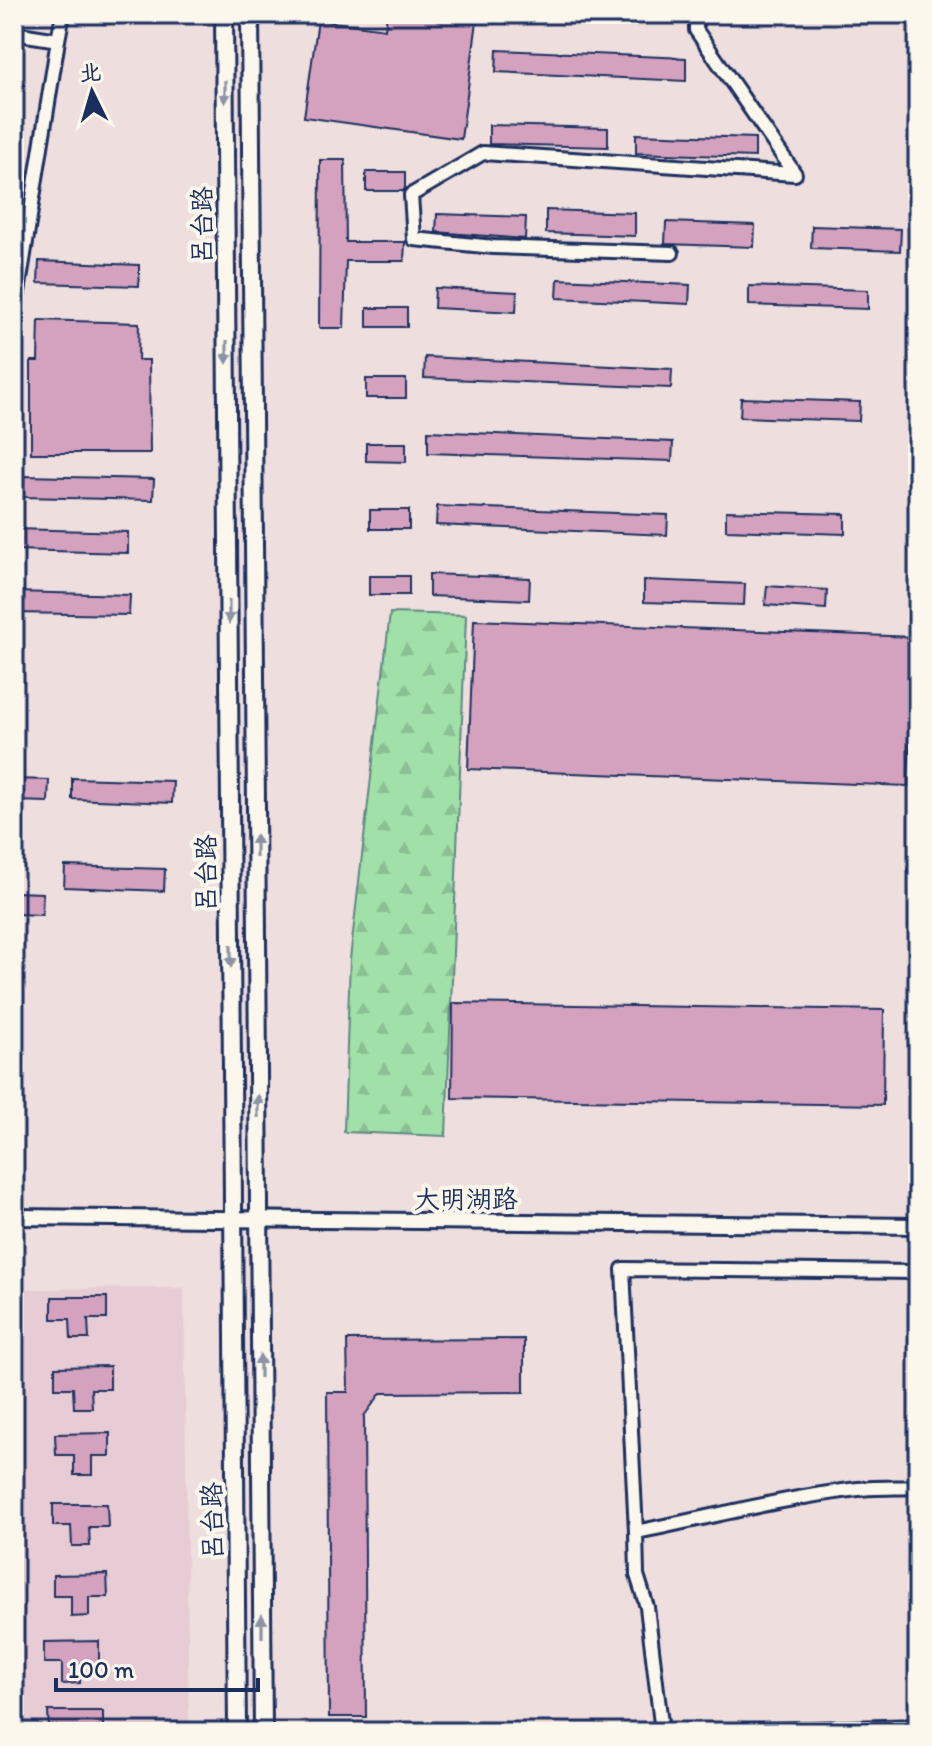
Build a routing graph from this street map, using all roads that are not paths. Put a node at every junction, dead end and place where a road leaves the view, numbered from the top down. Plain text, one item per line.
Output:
1 (63, 14) edge
2 (224, 14) edge
3 (250, 14) edge
4 (696, 14) edge
5 (14, 33) edge
6 (58, 40) junction
7 (672, 253) dead end
8 (16, 286) edge
9 (14, 315) edge
10 (14, 1217) edge
11 (233, 1220) junction
12 (259, 1222) junction
13 (918, 1226) edge
14 (918, 1272) edge
15 (918, 1487) edge
16 (636, 1532) junction
17 (918, 1726) edge
18 (237, 1732) edge
19 (263, 1732) edge
20 (662, 1732) edge
21 (710, 1732) edge

1 - 6 street
2 -> 11 main road, 吕台路
12 -> 3 main road, 吕台路
4 - 7 street
5 - 6 street
6 - 8 street
8 - 9 street
10 - 11 street, 大明湖路
11 - 12 street, 大明湖路
11 - 18 main road, 吕台路
12 - 13 street, 大明湖路
19 -> 12 main road, 吕台路
14 - 16 street
15 - 16 street
16 - 20 street
17 - 21 street

